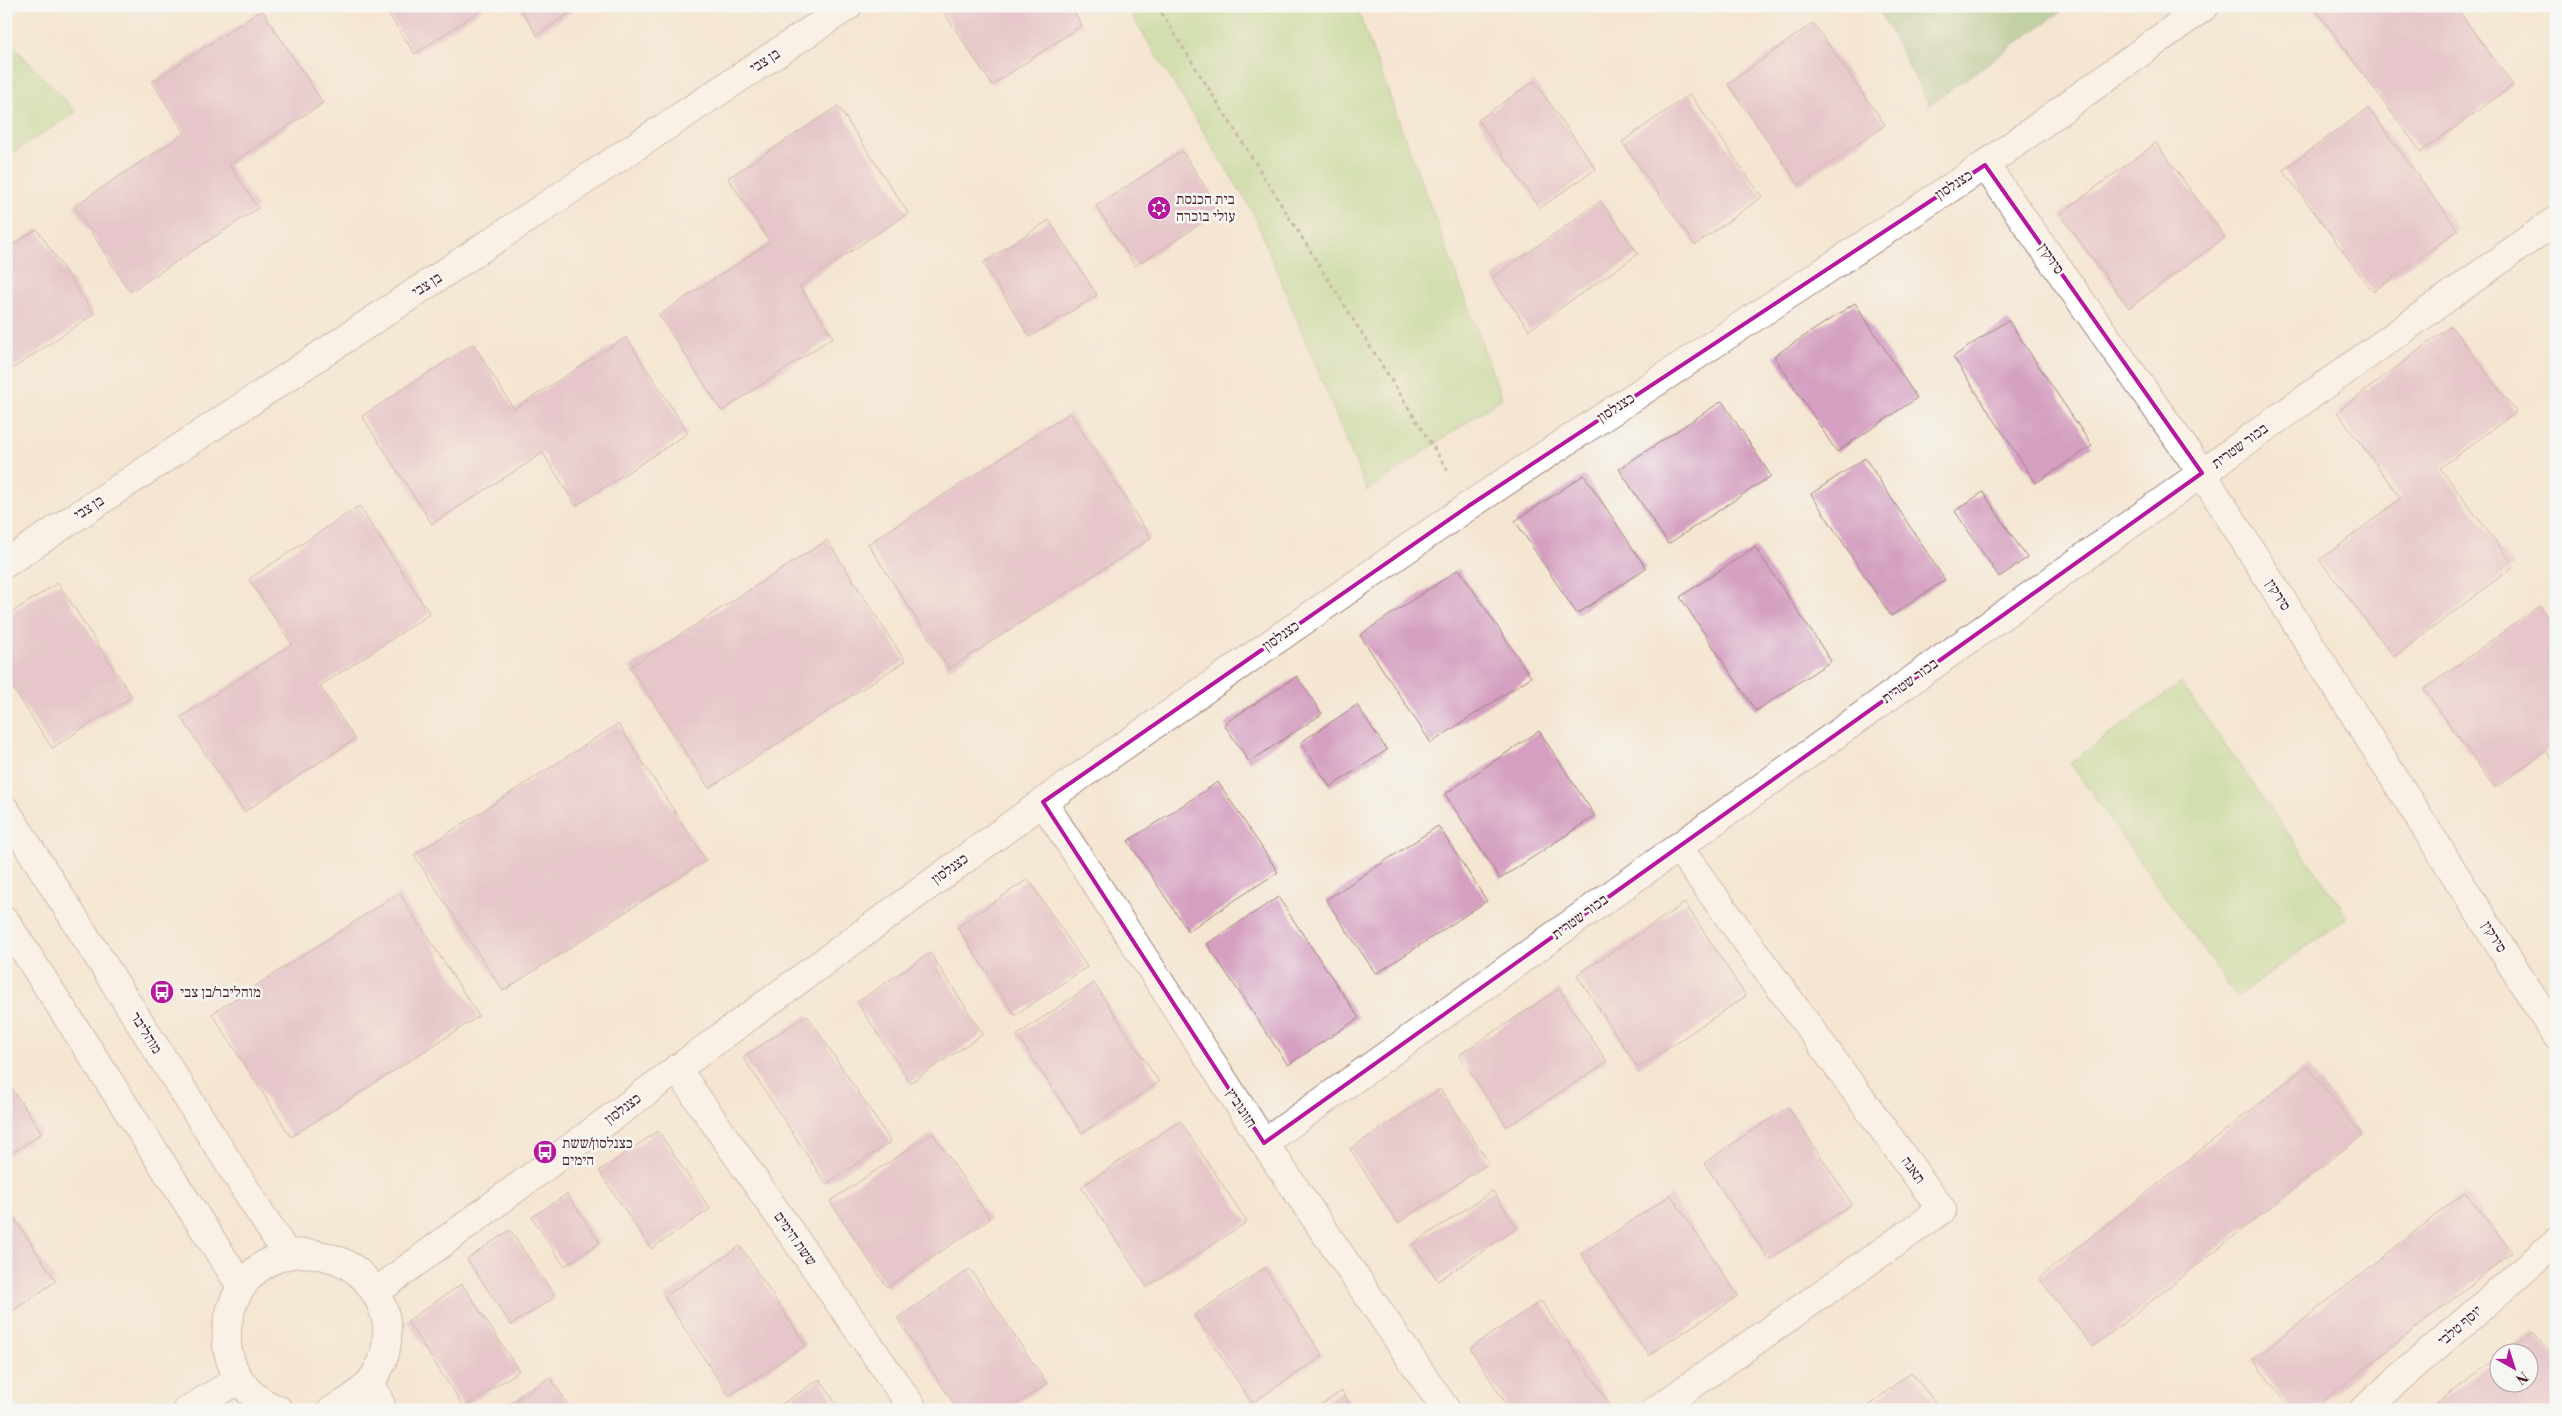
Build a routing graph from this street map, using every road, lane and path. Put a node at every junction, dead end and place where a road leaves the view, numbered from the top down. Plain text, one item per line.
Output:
1 (848, 6) edge
2 (1157, 6) edge
3 (2205, 6) edge
4 (1984, 165) junction
5 (2556, 220) edge
6 (2202, 473) junction
7 (1470, 505) junction
8 (6, 563) edge
9 (1043, 802) junction
10 (6, 811) edge
11 (1678, 847) junction
12 (6, 922) edge
13 (2556, 1035) edge
14 (677, 1069) junction
15 (1264, 1143) junction
16 (2556, 1242) edge
17 (287, 1255) junction
18 (241, 1286) junction
19 (376, 1292) junction
20 (239, 1379) junction
21 (370, 1383) junction
22 (188, 1410) edge
23 (280, 1410) edge
24 (332, 1410) edge
25 (383, 1410) edge
26 (914, 1410) edge
27 (1446, 1410) edge
28 (1656, 1410) edge
29 (2363, 1410) edge

1 - 8 street, בן צבי
2 - 7 path
3 - 4 street, כצנלסון
4 - 6 street, סירקין
4 - 7 street, כצנלסון
5 - 6 street, בכור שטרית
6 - 11 street, בכור שטרית
6 - 13 street, סירקין
7 - 9 street, כצנלסון
9 - 14 street, כצנלסון
9 - 15 street, חזונוביץ
10 - 17 street, מוהליבר
11 - 15 street, בכור שטרית
11 - 28 street, תאנה
12 - 18 street
14 - 19 street, כצנלסון
14 - 26 street, ששת הימים
15 - 27 street, חזונוביץ
16 - 29 street, יוסף טלבי
17 - 18 street
17 - 19 street
18 - 20 street
19 - 21 street
20 - 22 street
20 - 23 street
21 - 24 street
21 - 25 street

